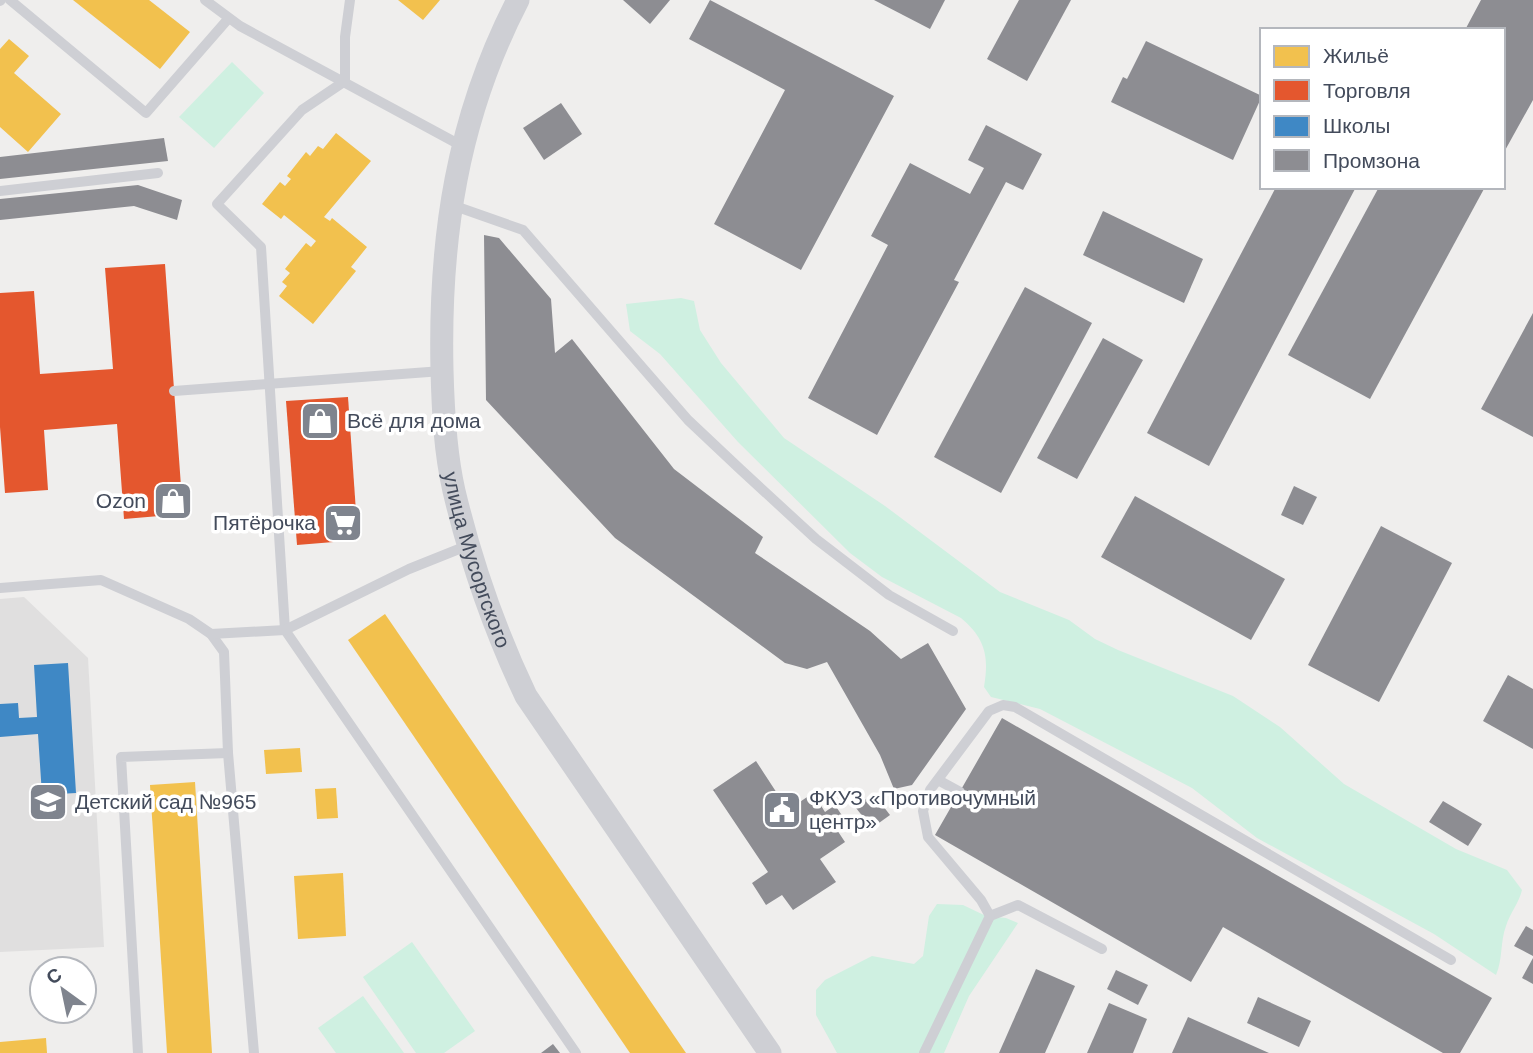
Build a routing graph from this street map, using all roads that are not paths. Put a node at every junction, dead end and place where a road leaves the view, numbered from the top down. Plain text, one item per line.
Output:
1 (10, 0) edge
2 (205, 0) edge
3 (350, 0) edge
4 (518, 0) edge
5 (228, 19) junction
6 (345, 80) junction
7 (462, 146) junction
8 (158, 173) dead end
9 (0, 191) edge
10 (451, 205) junction
11 (442, 371) junction
12 (267, 383) junction
13 (174, 391) dead end
14 (470, 545) junction
15 (0, 587) edge
16 (285, 630) junction
17 (953, 631) dead end
18 (211, 634) junction
19 (228, 753) junction
20 (938, 780) junction
21 (960, 792) dead end
22 (990, 916) junction
23 (1102, 949) dead end
24 (1451, 960) dead end
25 (138, 1053) edge
26 (254, 1053) edge
27 (576, 1053) edge
28 (769, 1053) edge
29 (924, 1053) edge

1 - 5 lane
2 - 5 lane
3 - 6 lane
4 - 7 street, улица Мусоргского
5 - 6 lane
6 - 7 lane
6 - 12 lane
7 - 10 street, улица Мусоргского
8 - 9 lane
10 - 11 street, улица Мусоргского
10 - 17 lane
11 - 12 lane
11 - 14 street, улица Мусоргского
12 - 13 lane
12 - 16 lane
14 - 16 lane
14 - 28 street, улица Мусоргского
15 - 18 lane
16 - 18 lane
16 - 27 lane
18 - 19 lane
19 - 25 lane
19 - 26 lane
20 - 21 lane
20 - 22 lane
20 - 24 lane
22 - 23 lane
22 - 29 lane

